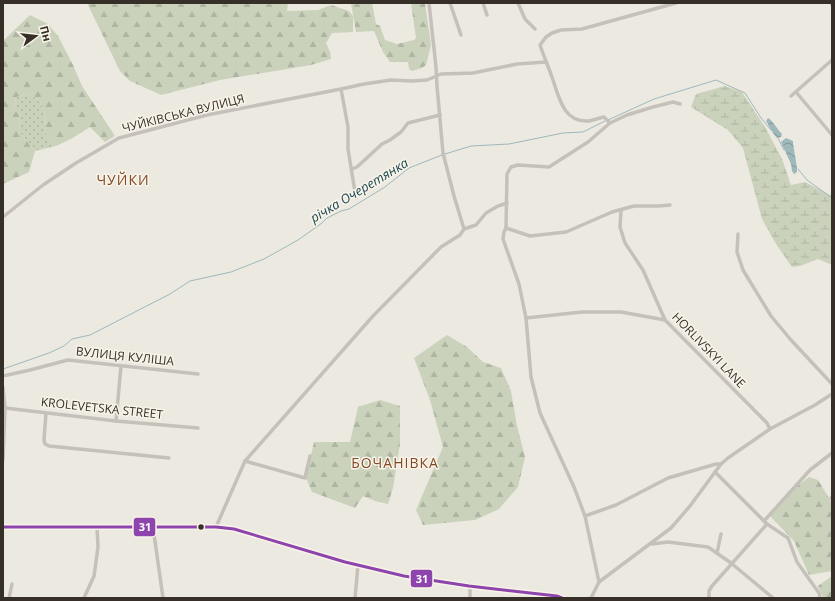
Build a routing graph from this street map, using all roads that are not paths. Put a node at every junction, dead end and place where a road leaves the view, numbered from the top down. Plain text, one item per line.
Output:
1 (429, 3) edge
2 (450, 3) edge
3 (483, 3) edge
4 (518, 3) edge
5 (676, 3) edge
6 (487, 15) dead end
7 (535, 29) dead end
8 (461, 35) dead end
9 (832, 61) edge
10 (546, 62) junction
11 (437, 76) junction
12 (341, 89) junction
13 (796, 92) junction
14 (791, 96) dead end
15 (680, 104) dead end
16 (440, 115) junction
17 (610, 123) junction
18 (832, 135) edge
19 (352, 169) junction
20 (356, 198) dead end
21 (507, 203) junction
22 (670, 205) dead end
23 (621, 211) junction
24 (3, 217) edge
25 (506, 228) junction
26 (464, 229) junction
27 (738, 234) dead end
28 (526, 318) junction
29 (665, 320) junction
30 (121, 366) junction
31 (198, 374) dead end
32 (3, 376) edge
33 (832, 384) edge
34 (3, 387) edge
35 (832, 394) edge
36 (5, 408) junction
37 (46, 413) junction
38 (116, 421) junction
39 (198, 428) dead end
40 (770, 429) junction
41 (832, 453) edge
42 (310, 456) dead end
43 (169, 458) dead end
44 (3, 460) edge
45 (245, 461) junction
46 (721, 464) junction
47 (716, 472) junction
48 (585, 516) junction
49 (766, 522) junction
50 (3, 527) edge
51 (97, 527) junction
52 (153, 527) junction
53 (216, 527) junction
54 (721, 534) dead end
55 (651, 544) junction
56 (717, 553) junction
57 (731, 563) junction
58 (358, 565) junction
59 (599, 582) junction
60 (12, 584) dead end
61 (470, 586) junction
62 (9, 598) edge
63 (84, 598) edge
64 (163, 598) edge
65 (355, 598) edge
66 (470, 598) edge
67 (562, 598) edge
68 (591, 598) edge
69 (709, 598) edge
70 (773, 598) edge
71 (820, 598) edge

1 - 11 street
2 - 8 street
3 - 6 street
4 - 7 street
5 - 10 street
9 - 13 street
10 - 11 street, ЧУЙКІВСЬКА ВУЛИЦЯ
10 - 17 street
11 - 12 street, ЧУЙКІВСЬКА ВУЛИЦЯ
11 - 16 street
12 - 19 street
12 - 24 street, ЧУЙКІВСЬКА ВУЛИЦЯ
13 - 14 street
13 - 18 street
15 - 17 street
16 - 19 street
16 - 26 street
17 - 21 street
19 - 20 street
21 - 25 street
21 - 26 street
22 - 23 street
23 - 25 street
23 - 29 street, HORLIVSKYI LANE
25 - 28 street
26 - 45 street
27 - 33 street
28 - 29 street
28 - 48 street
29 - 40 street, HORLIVSKYI LANE
30 - 31 street, ВУЛИЦЯ КУЛІША
30 - 32 street, ВУЛИЦЯ КУЛІША
30 - 38 street
34 - 36 street
35 - 40 street
36 - 37 street, KROLEVETSKA STREET
36 - 44 street
37 - 38 street, KROLEVETSKA STREET
37 - 43 street
38 - 39 street, KROLEVETSKA STREET
40 - 46 street
41 - 49 street
42 - 45 street
45 - 53 street
46 - 47 street
46 - 48 street
47 - 49 street
47 - 55 street
48 - 59 street
49 - 57 street
49 - 71 street
50 - 51 main road
51 - 52 main road
51 - 63 street
52 - 53 main road
52 - 64 street
53 - 58 main road
54 - 56 street
55 - 56 street
55 - 59 street
56 - 57 street
57 - 69 street
57 - 70 street
58 - 61 main road
58 - 65 street
59 - 68 street
60 - 62 street
61 - 66 street
61 - 67 main road

